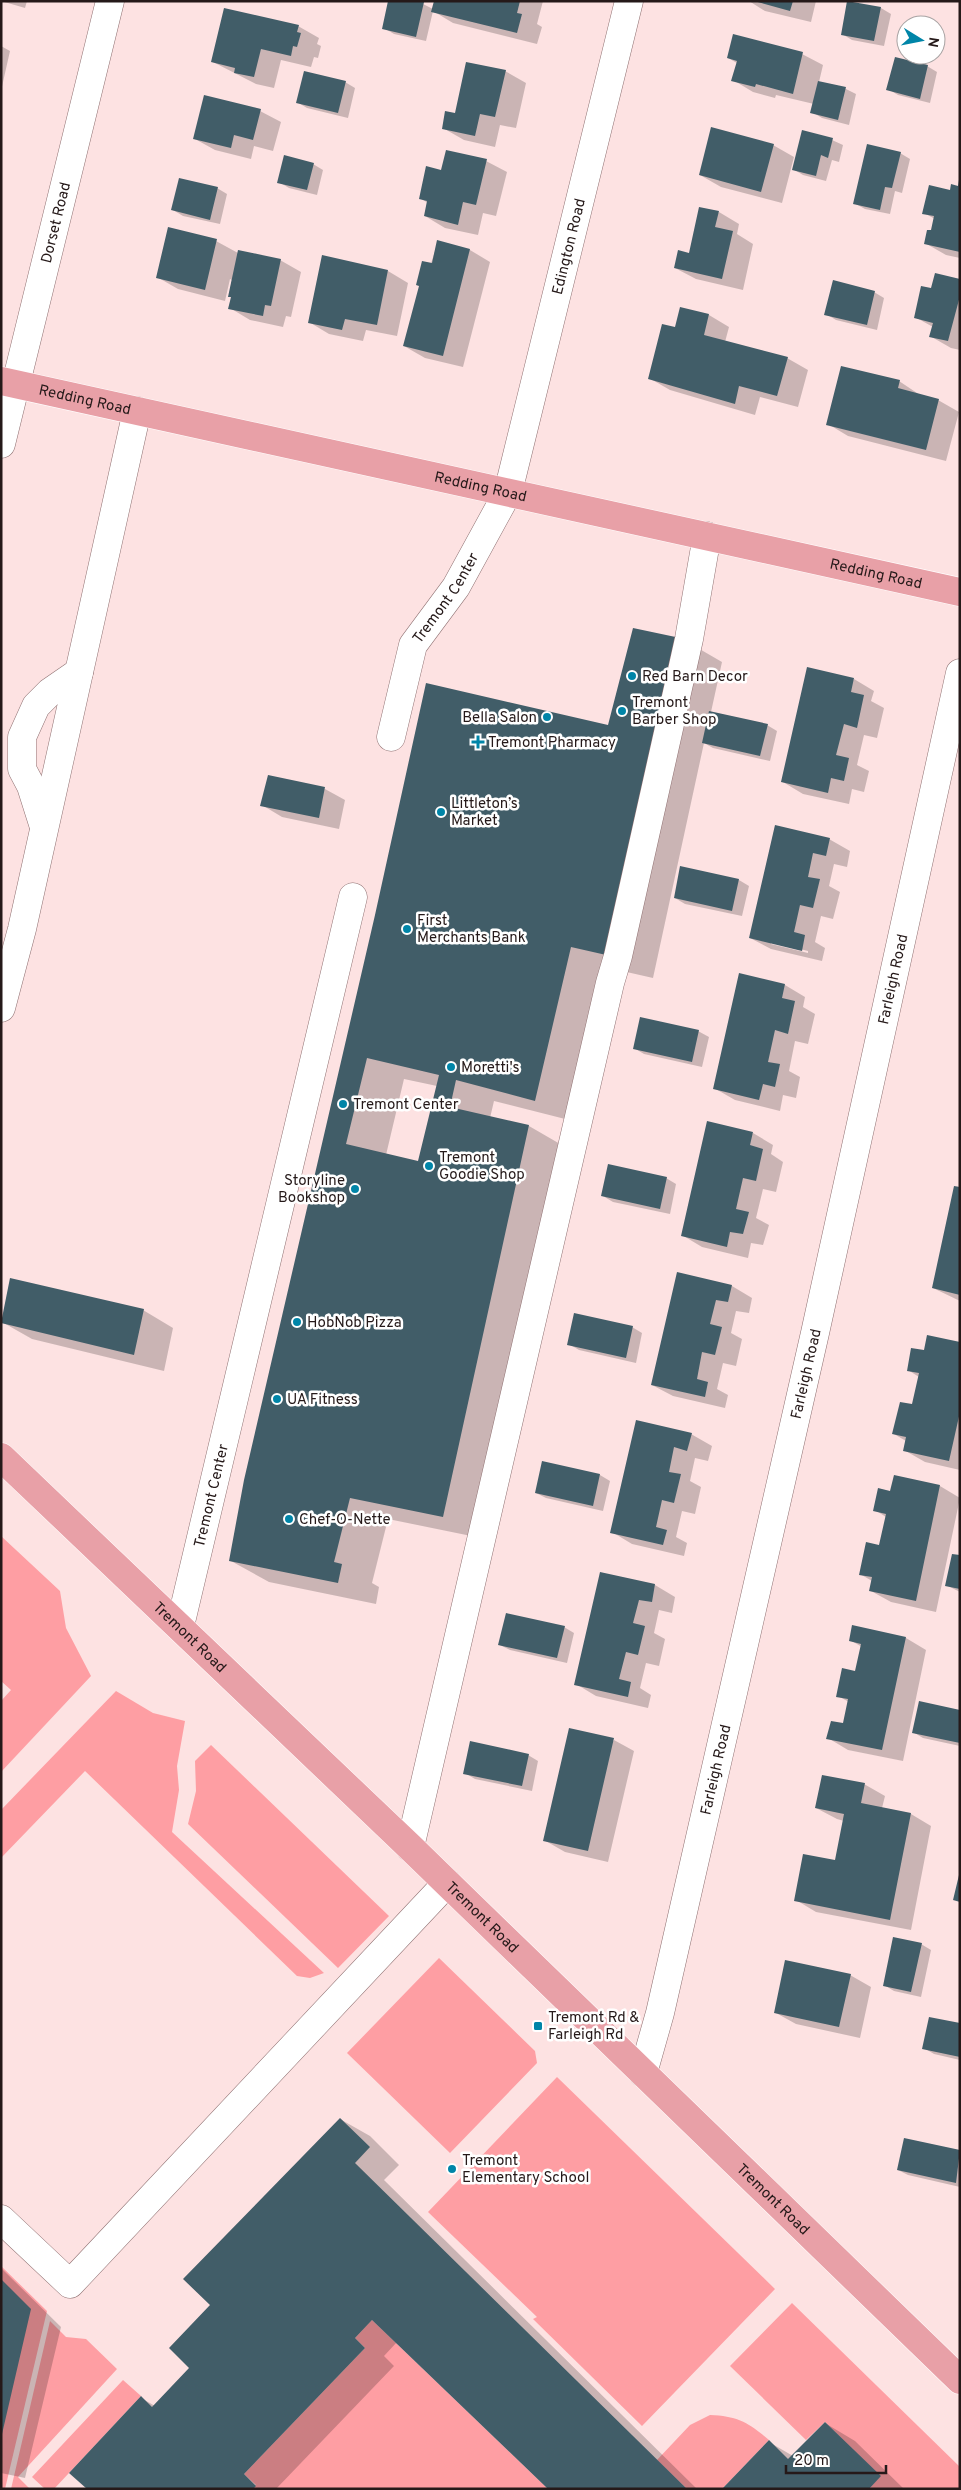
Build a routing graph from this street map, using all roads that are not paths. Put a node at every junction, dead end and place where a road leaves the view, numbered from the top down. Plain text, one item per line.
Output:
1 (110, 1) edge
2 (629, 1) edge
3 (8, 383) edge
4 (137, 411) junction
5 (1, 444) edge
6 (508, 492) junction
7 (708, 536) junction
8 (960, 592) edge
9 (79, 672) junction
10 (960, 673) edge
11 (391, 737) dead end
12 (44, 826) junction
13 (353, 897) dead end
14 (12, 927) edge
15 (1, 1008) edge
16 (1, 1458) edge
17 (180, 1626) junction
18 (410, 1847) junction
19 (447, 1883) junction
20 (643, 2072) junction
21 (1, 2219) edge
22 (960, 2380) edge

1 - 3 street, Dorset Road
2 - 6 street, Edington Road
3 - 4 main road, Redding Road
3 - 5 street, Dorset Road
4 - 6 main road, Redding Road
4 - 9 street
6 - 7 main road, Redding Road
6 - 11 street, Tremont Center
7 - 8 main road, Redding Road
7 - 18 street
9 - 12 street
9 - 12 street
10 - 20 street, Farleigh Road
12 - 14 street
13 - 17 street, Tremont Center
14 - 15 street
16 - 17 main road, Tremont Road
17 - 18 main road, Tremont Road
18 - 19 main road, Tremont Road
19 - 20 main road, Tremont Road
19 - 21 street
20 - 22 main road, Tremont Road

